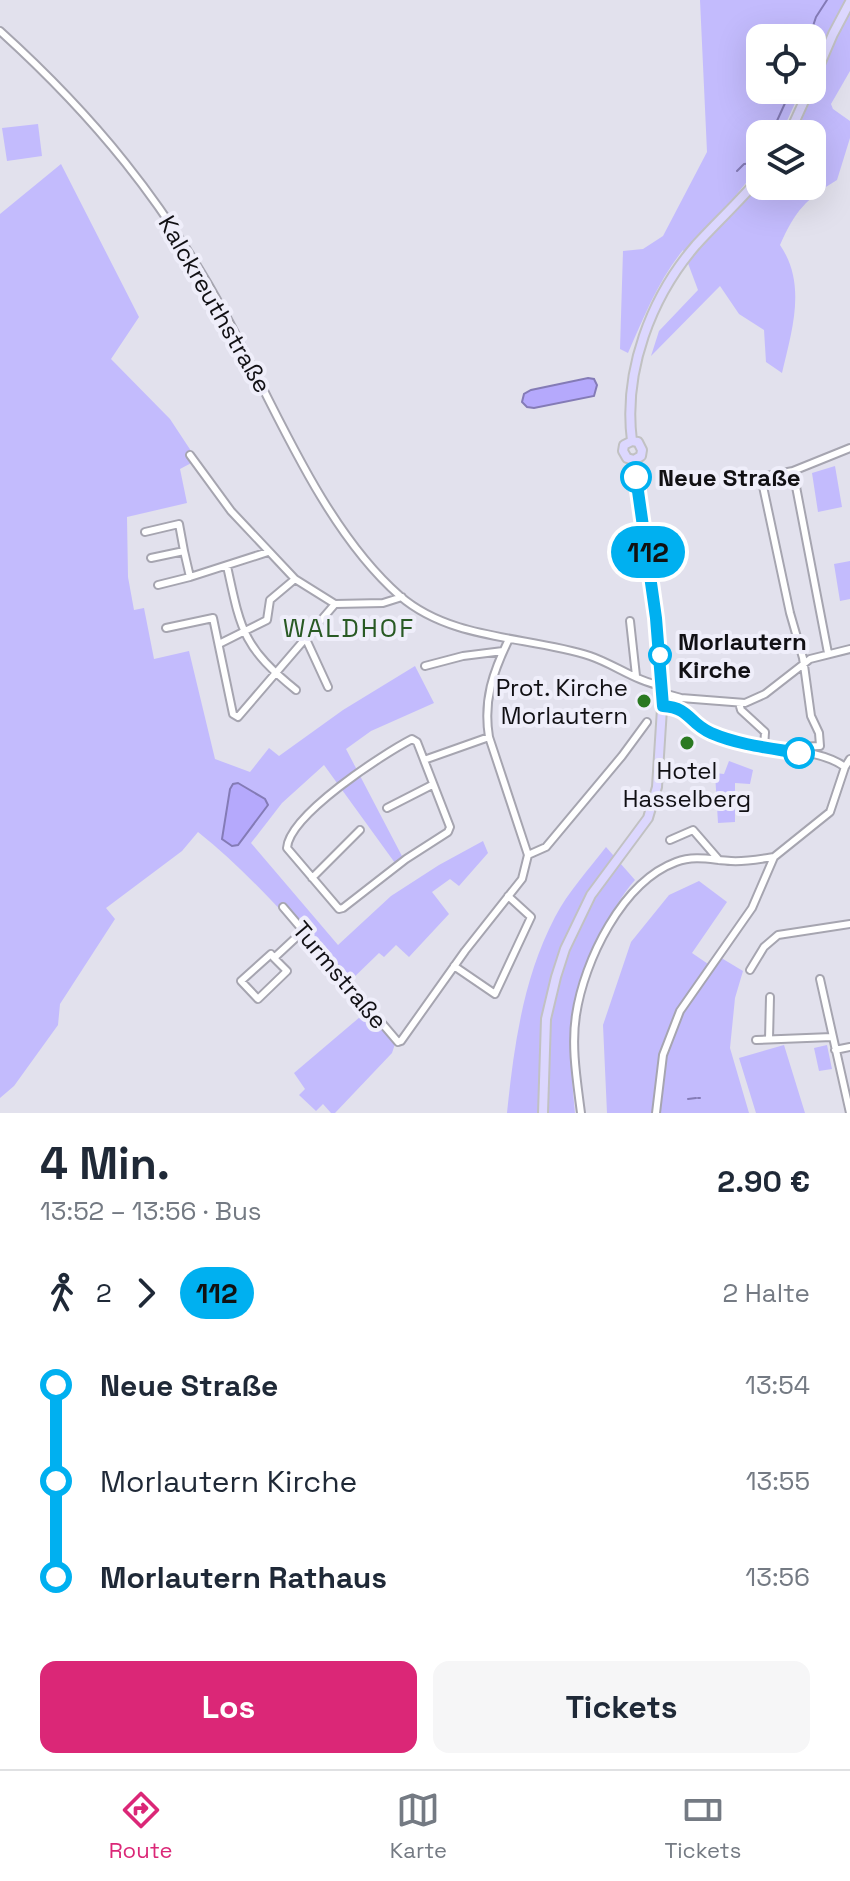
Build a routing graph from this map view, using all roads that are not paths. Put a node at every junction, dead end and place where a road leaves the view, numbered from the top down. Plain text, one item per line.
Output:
1 (850, 2) edge
2 (0, 31) edge
3 (826, 50) edge
4 (746, 192) edge
5 (632, 441) junction
6 (850, 448) edge
7 (190, 455) dead end
8 (634, 460) junction
9 (793, 471) junction
10 (145, 532) dead end
11 (184, 551) junction
12 (268, 552) junction
13 (151, 558) dead end
14 (227, 566) junction
15 (190, 577) junction
16 (295, 579) junction
17 (158, 585) dead end
18 (402, 597) junction
19 (335, 604) junction
20 (630, 621) dead end
21 (166, 628) dead end
22 (245, 632) junction
23 (305, 637) junction
24 (509, 639) junction
25 (219, 644) junction
26 (850, 649) edge
27 (503, 651) junction
28 (828, 653) junction
29 (804, 662) junction
30 (425, 666) dead end
31 (274, 672) junction
32 (636, 676) junction
33 (328, 687) dead end
34 (296, 690) dead end
35 (663, 690) junction
36 (681, 698) junction
37 (739, 703) junction
38 (663, 706) junction
39 (679, 708) junction
40 (647, 722) dead end
41 (489, 737) junction
42 (764, 748) junction
43 (791, 751) junction
44 (850, 759) edge
45 (424, 760) junction
46 (845, 767) junction
47 (432, 785) junction
48 (387, 808) dead end
49 (360, 830) dead end
50 (670, 840) dead end
51 (528, 855) junction
52 (774, 857) junction
53 (719, 860) junction
54 (312, 878) junction
55 (508, 896) junction
56 (283, 907) dead end
57 (850, 924) edge
58 (303, 931) junction
59 (274, 958) junction
60 (454, 966) junction
61 (750, 970) dead end
62 (820, 979) dead end
63 (770, 997) dead end
64 (832, 1037) junction
65 (769, 1039) junction
66 (756, 1040) dead end
67 (850, 1047) edge
68 (835, 1050) junction
69 (543, 1113) edge
70 (581, 1113) edge
71 (656, 1113) edge
72 (850, 1113) edge

1 - 3 main road
2 - 18 street, Kalckreuthstraße
4 - 5 main road
5 - 8 main road
5 - 8 main road
6 - 9 street
7 - 12 street
8 - 35 main road
9 - 28 street
9 - 29 street
10 - 11 street
11 - 13 street
11 - 15 street
12 - 14 street
12 - 16 street
14 - 15 street
14 - 22 street
15 - 17 street
16 - 19 street
16 - 22 street
18 - 19 street
18 - 24 street, Kalckreuthstraße
19 - 23 street
20 - 32 street
21 - 25 street
22 - 25 street
22 - 31 street
23 - 31 street
23 - 33 street
24 - 27 street
24 - 32 street, Kalckreuthstraße
25 - 31 street
26 - 28 street
27 - 30 street
27 - 41 street
28 - 29 street
29 - 37 street
29 - 43 street
31 - 34 street
32 - 35 street, Kalckreuthstraße
35 - 36 street, Kalckreuthstraße
35 - 38 main road
36 - 37 street, Kalckreuthstraße
36 - 39 street
37 - 42 street
38 - 39 street
38 - 69 main road
39 - 42 street
40 - 51 street, Turmstraße
41 - 45 street
41 - 51 street
42 - 43 street
43 - 46 street
44 - 46 street
45 - 47 street
45 - 54 street
46 - 52 street
47 - 48 street
47 - 54 street
49 - 54 street
50 - 53 street
51 - 55 street, Turmstraße
52 - 53 street
52 - 71 street
53 - 70 street
55 - 60 street, Turmstraße
55 - 60 street
56 - 58 street, Turmstraße
57 - 61 street
58 - 59 street
58 - 60 street, Turmstraße
59 - 59 street
62 - 64 street
63 - 65 street
64 - 65 street
64 - 68 street
65 - 66 street
67 - 68 street
68 - 72 street

